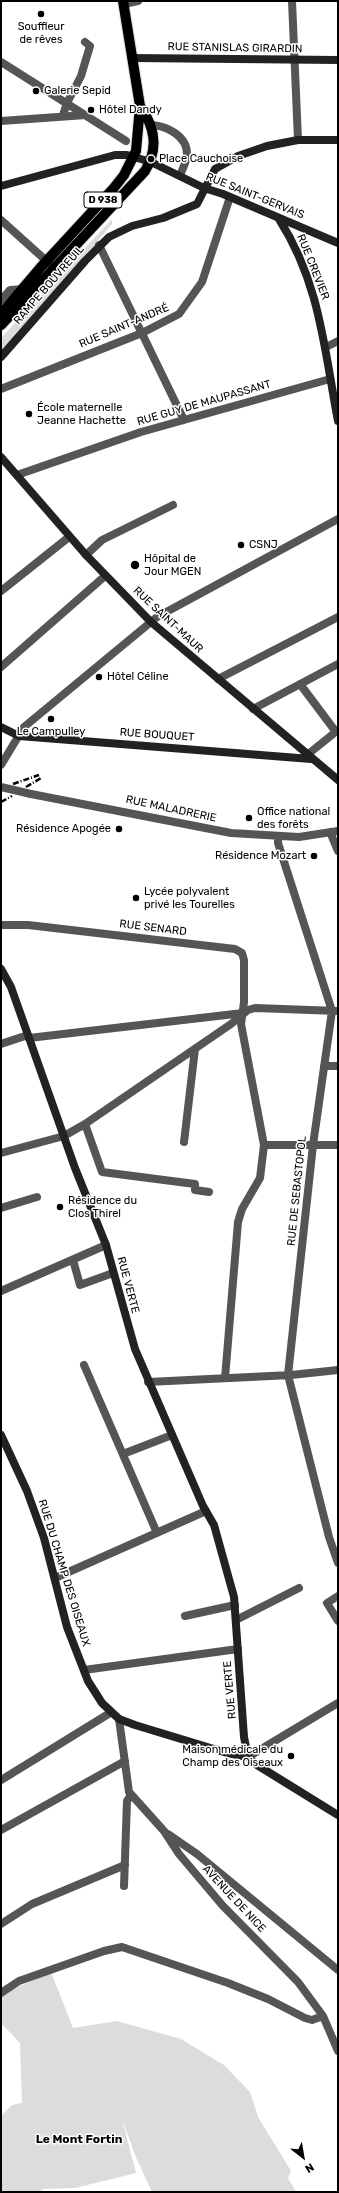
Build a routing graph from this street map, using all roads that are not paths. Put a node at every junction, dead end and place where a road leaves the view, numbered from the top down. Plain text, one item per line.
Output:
1 (138, 1) edge
2 (292, 1) edge
3 (124, 3) edge
4 (85, 42) dead end
5 (132, 58) junction
6 (294, 60) junction
7 (338, 60) edge
8 (1, 62) edge
9 (67, 103) junction
10 (140, 106) junction
11 (63, 115) junction
12 (86, 115) junction
13 (1, 120) edge
14 (152, 125) junction
15 (298, 140) junction
16 (338, 140) edge
17 (126, 141) dead end
18 (142, 159) junction
19 (180, 174) junction
20 (1, 186) edge
21 (204, 188) junction
22 (230, 196) junction
23 (278, 218) junction
24 (1, 220) edge
25 (338, 243) edge
26 (99, 245) junction
27 (46, 261) junction
28 (54, 268) junction
29 (24, 289) junction
30 (1, 300) edge
31 (1, 314) edge
32 (1, 325) edge
33 (142, 333) junction
34 (338, 341) edge
35 (326, 347) junction
36 (1, 357) edge
37 (330, 379) junction
38 (1, 389) edge
39 (184, 420) junction
40 (338, 421) edge
41 (1, 457) edge
42 (17, 475) junction
43 (173, 505) dead end
44 (338, 519) edge
45 (70, 537) junction
46 (86, 555) junction
47 (105, 576) junction
48 (1, 591) edge
49 (338, 617) edge
50 (151, 622) junction
51 (338, 664) edge
52 (1, 667) edge
53 (218, 679) junction
54 (300, 684) junction
55 (253, 709) junction
56 (1, 727) edge
57 (337, 731) edge
58 (19, 736) junction
59 (310, 757) junction
60 (1, 765) edge
61 (338, 780) edge
62 (1, 787) edge
63 (334, 832) edge
64 (278, 836) junction
65 (338, 851) edge
66 (1, 925) edge
67 (1, 969) edge
68 (335, 1011) edge
69 (243, 1013) junction
70 (28, 1037) junction
71 (1, 1044) edge
72 (195, 1049) junction
73 (324, 1066) junction
74 (338, 1066) edge
75 (85, 1124) junction
76 (64, 1136) junction
77 (184, 1142) dead end
78 (264, 1145) junction
79 (312, 1145) junction
80 (338, 1145) edge
81 (1, 1153) edge
82 (209, 1192) dead end
83 (37, 1197) dead end
84 (1, 1208) edge
85 (106, 1246) junction
86 (74, 1260) junction
87 (113, 1273) junction
88 (1, 1292) edge
89 (84, 1365) dead end
90 (338, 1370) edge
91 (288, 1375) junction
92 (225, 1378) junction
93 (148, 1382) junction
94 (1, 1435) edge
95 (172, 1435) junction
96 (123, 1454) junction
97 (206, 1511) junction
98 (157, 1533) junction
99 (338, 1563) edge
100 (55, 1578) junction
101 (299, 1588) dead end
102 (338, 1596) edge
103 (235, 1605) junction
104 (185, 1616) dead end
105 (236, 1620) junction
106 (338, 1622) edge
107 (238, 1649) junction
108 (84, 1670) junction
109 (338, 1703) edge
110 (110, 1712) junction
111 (119, 1719) junction
112 (248, 1757) junction
113 (125, 1761) junction
114 (1, 1780) edge
115 (131, 1795) junction
116 (338, 1815) edge
117 (1, 1830) edge
118 (164, 1831) junction
119 (125, 1866) junction
120 (124, 1886) dead end
121 (1, 1924) edge
122 (338, 1970) edge
123 (1, 1993) edge
124 (324, 2016) junction
125 (338, 2051) edge

1 - 3 street
2 - 6 street
3 - 5 main road, D 938
4 - 9 street
5 - 6 street, RUE STANISLAS GIRARDIN
5 - 10 main road, D 938
6 - 7 street, RUE STANISLAS GIRARDIN
6 - 15 street
8 - 9 street
9 - 11 street
9 - 12 street
10 - 14 main road, D 938
10 - 18 main road, D 938
11 - 12 street
11 - 13 street
12 - 17 street
14 - 18 main road, D 938
14 - 19 street
15 - 16 street, RAMPE BOUVREUIL
15 - 21 street, RAMPE BOUVREUIL
18 - 19 street, RUE SAINT-GERVAIS
18 - 20 street
18 - 27 main road, D 938
18 - 28 main road, D 938
19 - 21 street, RUE SAINT-GERVAIS
21 - 22 street, RUE SAINT-GERVAIS
21 - 26 street, RAMPE BOUVREUIL
22 - 23 street, RUE SAINT-GERVAIS
22 - 33 street, RUE SAINT-ANDRÉ
23 - 25 street, RUE SAINT-GERVAIS
23 - 35 street, RUE CREVIER
24 - 27 street
26 - 33 street
26 - 36 street, RAMPE BOUVREUIL
27 - 28 street
27 - 29 main road, D 938
28 - 32 main road, D 938
29 - 30 street
29 - 31 main road, D 938
33 - 38 street, RUE SAINT-ANDRÉ
33 - 39 street
34 - 35 street
35 - 37 street, RUE CREVIER
37 - 39 street, RUE GUY DE MAUPASSANT
37 - 40 street, RUE CREVIER
39 - 42 street, RUE GUY DE MAUPASSANT
41 - 42 street, RUE SAINT-MAUR
42 - 45 street, RUE SAINT-MAUR
43 - 46 street
44 - 50 street
45 - 46 street, RUE SAINT-MAUR
45 - 48 street
46 - 47 street, RUE SAINT-MAUR
47 - 50 street, RUE SAINT-MAUR
47 - 52 street
49 - 53 street
50 - 53 street, RUE SAINT-MAUR
50 - 58 street
51 - 54 street
53 - 55 street, RUE SAINT-MAUR
54 - 55 street
54 - 57 street
55 - 59 street, RUE SAINT-MAUR
56 - 58 street, RUE BOUQUET
57 - 59 street
58 - 59 street, RUE BOUQUET
58 - 60 street
59 - 61 street, RUE SAINT-MAUR
62 - 64 street, RUE MALADRERIE, bridge
63 - 64 street, RUE MALADRERIE
63 - 65 street
64 - 68 street
66 - 69 street, RUE SENARD
67 - 70 street, RUE VERTE
68 - 69 street
68 - 73 street, RUE DE SEBASTOPOL
69 - 70 street
69 - 72 street
69 - 78 street, RUE SENARD
70 - 71 street
70 - 76 street, RUE VERTE
72 - 75 street
72 - 77 street
73 - 74 street
73 - 79 street, RUE DE SEBASTOPOL
75 - 76 street
75 - 82 street
76 - 81 street
76 - 85 street, RUE VERTE
78 - 79 street
78 - 92 street, RUE SENARD
79 - 80 street
79 - 91 street, RUE DE SEBASTOPOL
83 - 84 street
85 - 86 street
85 - 87 street, RUE VERTE
86 - 87 street
86 - 88 street
87 - 93 street, RUE VERTE
89 - 96 street
90 - 91 street
91 - 92 street
91 - 99 street
92 - 93 street
93 - 95 street, RUE VERTE
94 - 100 street, RUE DU CHAMP DES OISEAUX
95 - 96 street
95 - 97 street, RUE VERTE
96 - 98 street
97 - 98 street
97 - 103 street, RUE VERTE
98 - 100 street
100 - 108 street, RUE DU CHAMP DES OISEAUX
101 - 105 street
102 - 106 street
103 - 104 street
103 - 105 street, RUE VERTE
105 - 107 street, RUE VERTE
107 - 108 street
107 - 112 street, RUE VERTE
108 - 110 street, RUE DU CHAMP DES OISEAUX
109 - 112 street
110 - 111 street, RUE DU CHAMP DES OISEAUX
110 - 114 street
111 - 112 street, RUE DU CHAMP DES OISEAUX
111 - 113 street
112 - 116 street
113 - 115 street
113 - 117 street
115 - 118 street, AVENUE DE NICE
115 - 119 street
118 - 122 street
118 - 124 street, AVENUE DE NICE
119 - 120 street
119 - 121 street
123 - 124 street
124 - 125 street, AVENUE DE NICE

